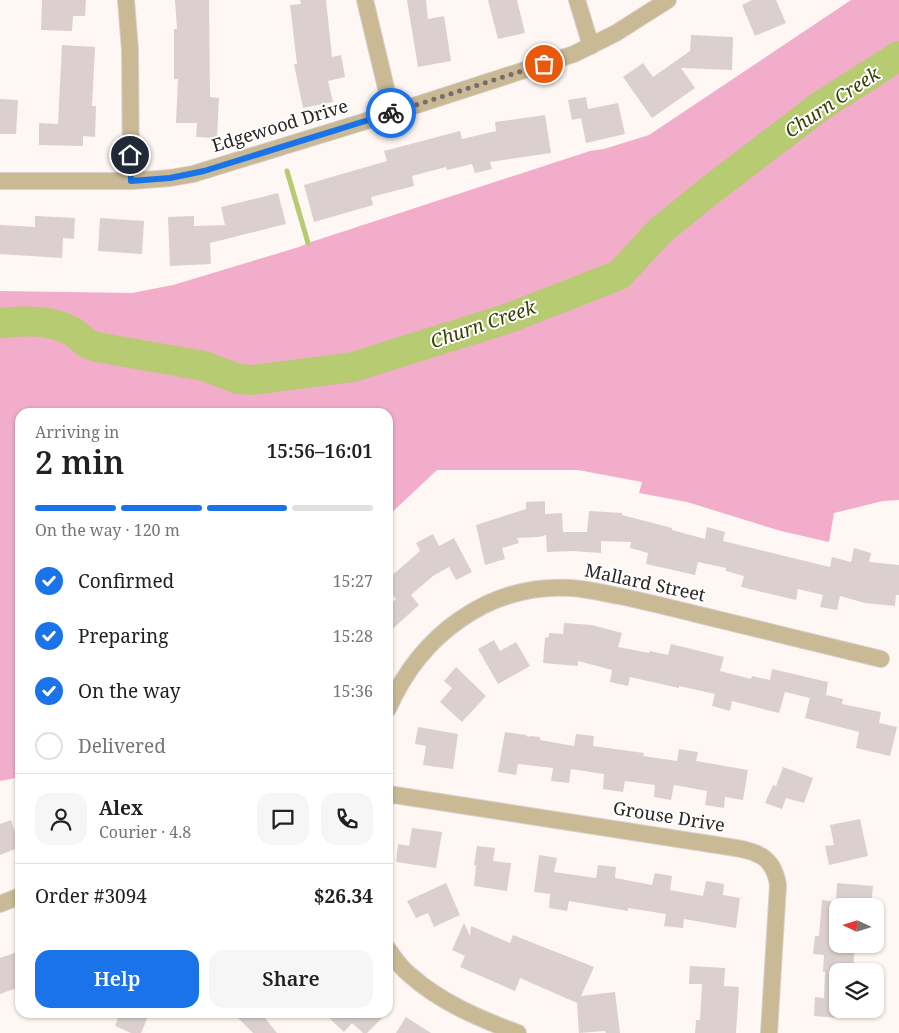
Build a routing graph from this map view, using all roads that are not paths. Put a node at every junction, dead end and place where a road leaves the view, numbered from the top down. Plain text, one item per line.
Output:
1 (126, 0) edge
2 (365, 0) edge
3 (577, 0) edge
4 (668, 0) edge
5 (591, 46) junction
6 (392, 113) junction
7 (131, 181) junction
8 (0, 182) edge
9 (880, 659) dead end
10 (393, 698) edge
11 (393, 795) edge
12 (15, 898) edge
13 (0, 904) edge
14 (393, 956) edge
15 (518, 1033) edge
16 (770, 1033) edge

1 - 7 street
2 - 6 street
3 - 5 street
4 - 5 street, Edgewood Drive
5 - 6 street, Edgewood Drive
6 - 7 street, Edgewood Drive
7 - 8 street, Edgewood Drive
9 - 10 street, Mallard Street
11 - 16 street, Grouse Drive
12 - 13 street
14 - 15 street

